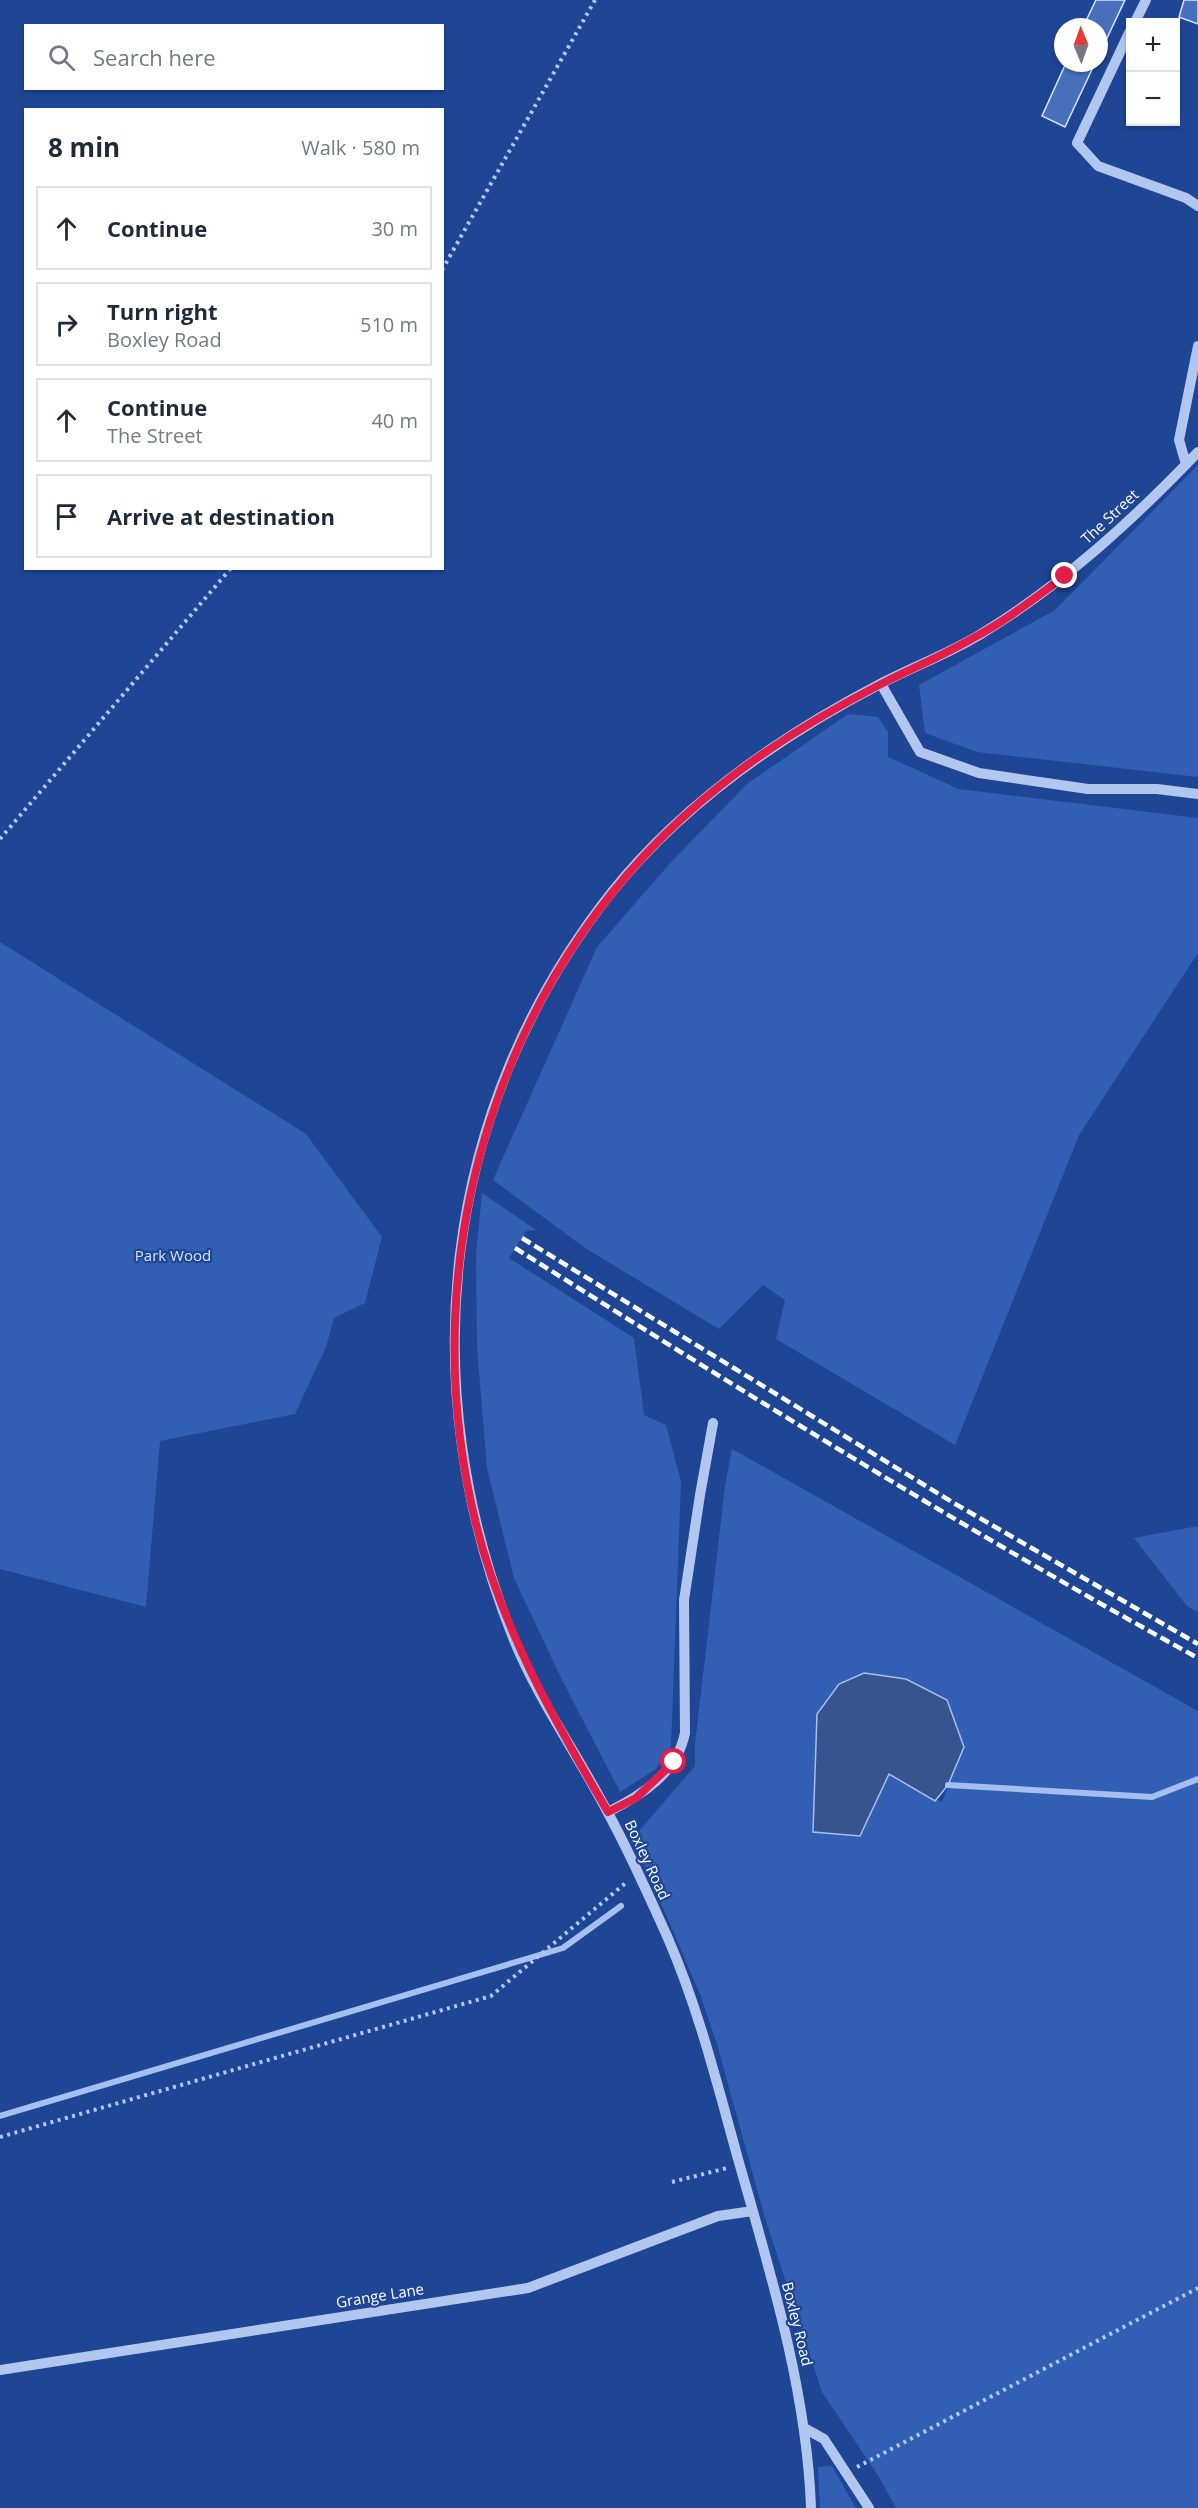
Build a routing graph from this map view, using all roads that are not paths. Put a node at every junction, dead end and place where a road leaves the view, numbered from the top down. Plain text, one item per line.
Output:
1 (1146, 0) edge
2 (1137, 18) edge
3 (1126, 41) edge
4 (1198, 206) edge
5 (1198, 346) edge
6 (1198, 452) edge
7 (1186, 464) junction
8 (977, 637) joint
9 (881, 684) junction
10 (1198, 794) edge
11 (713, 1423) dead end
12 (608, 1812) junction
13 (753, 2211) junction
14 (0, 2370) edge
15 (804, 2428) junction
16 (811, 2508) edge
17 (869, 2508) edge

1 - 2 street
3 - 4 street
5 - 7 street
6 - 7 street, The Street
7 - 8 street, The Street
8 - 9 street, Boxley Road
9 - 10 street
9 - 12 street, Boxley Road
11 - 12 street
12 - 13 street, Boxley Road
13 - 14 street, Grange Lane
13 - 15 street, Boxley Road
15 - 16 street, Boxley Road
15 - 17 street

